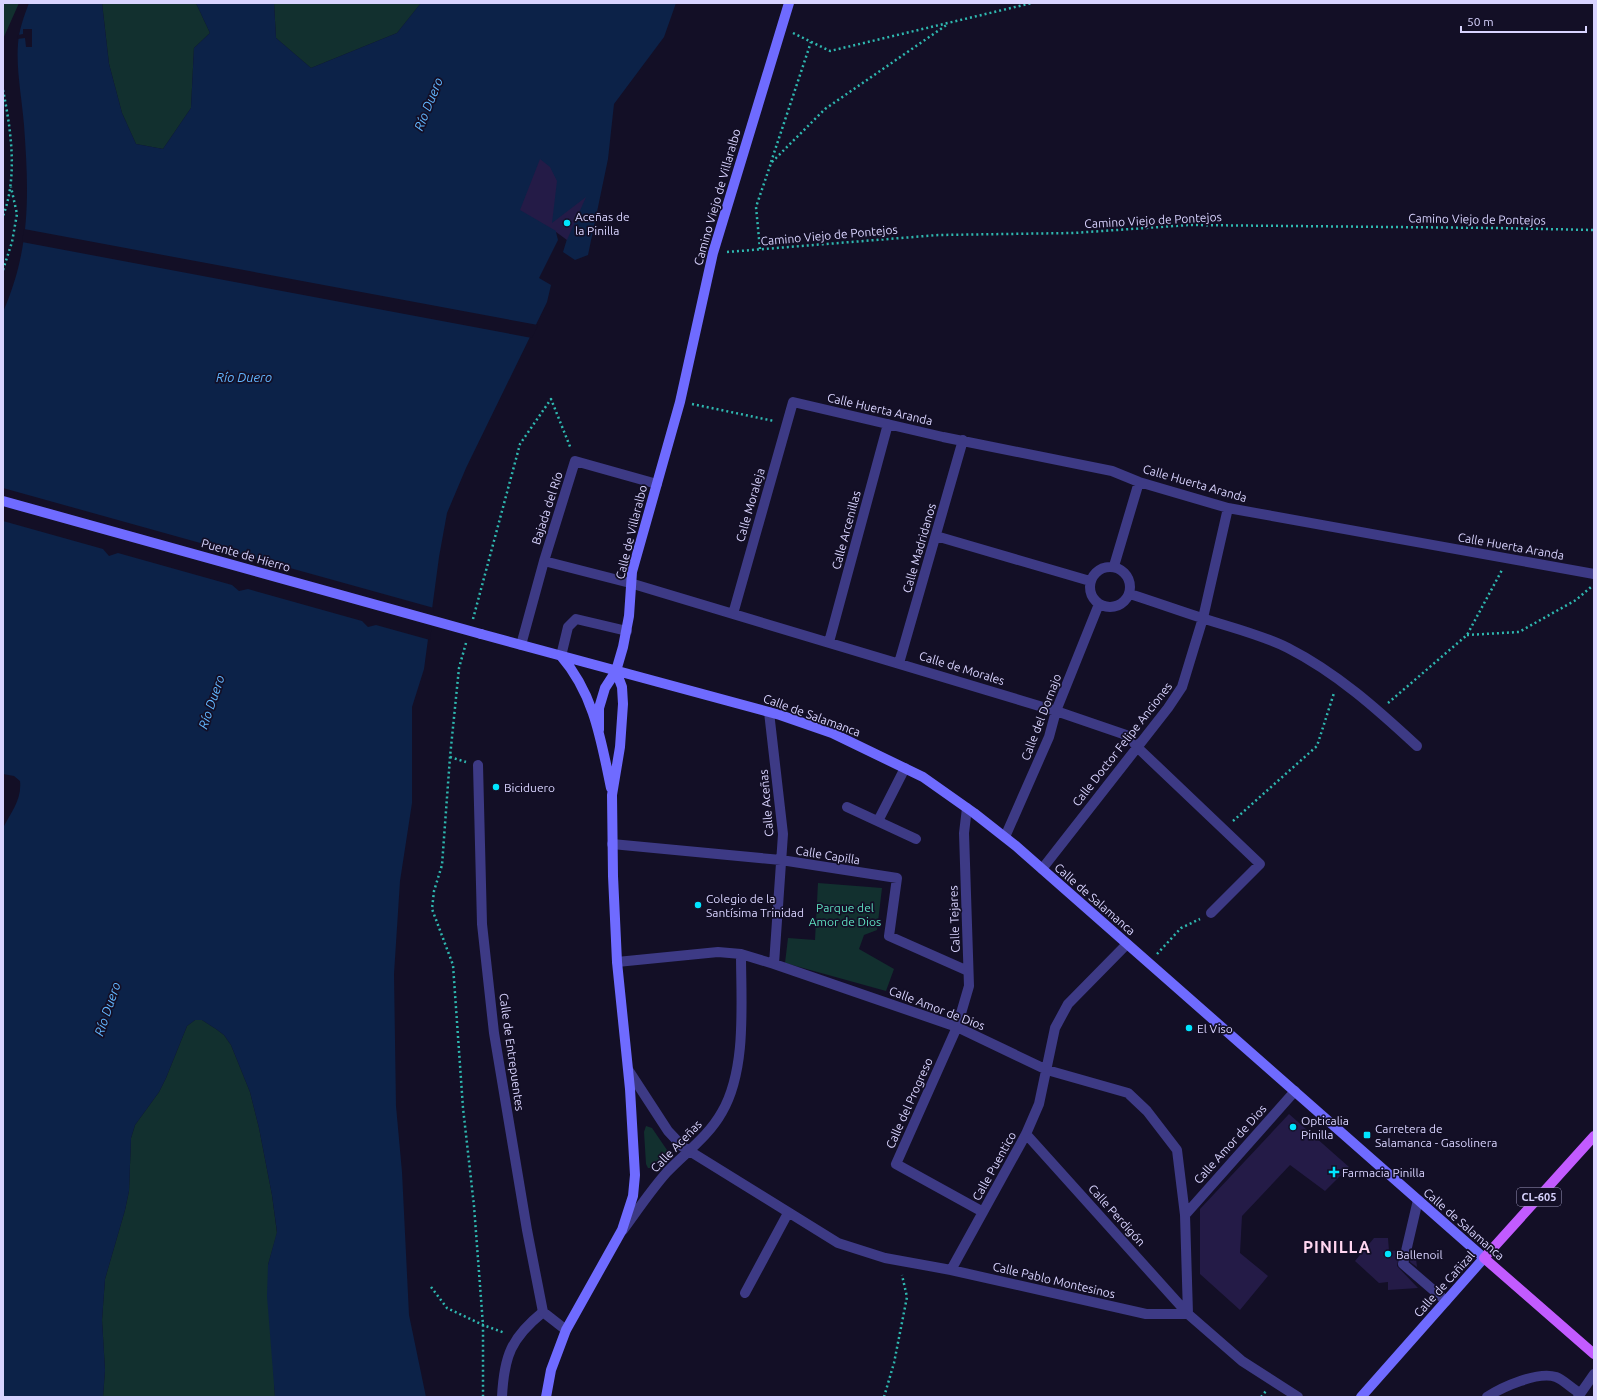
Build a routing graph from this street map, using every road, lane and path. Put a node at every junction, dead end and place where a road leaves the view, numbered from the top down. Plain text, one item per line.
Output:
1 (790, 3) edge
2 (1032, 3) edge
3 (948, 24) junction
4 (782, 29) junction
5 (811, 42) junction
6 (3, 90) edge
7 (771, 163) junction
8 (11, 186) junction
9 (3, 216) edge
10 (1594, 230) edge
11 (760, 249) junction
12 (713, 253) junction
13 (3, 270) edge
14 (680, 402) junction
15 (793, 402) joint
16 (786, 424) junction
17 (888, 424) junction
18 (964, 440) junction
19 (575, 461) junction
20 (1139, 482) junction
21 (657, 484) junction
22 (3, 501) edge
23 (1228, 508) junction
24 (936, 536) junction
25 (1508, 558) junction
26 (544, 561) junction
27 (1114, 566) junction
28 (1594, 574) edge
29 (483, 581) dead end
30 (1090, 581) junction
31 (630, 583) junction
32 (1594, 584) edge
33 (1130, 594) junction
34 (1099, 604) junction
35 (732, 614) junction
36 (1203, 618) junction
37 (627, 631) junction
38 (481, 634) joint
39 (1467, 634) junction
40 (829, 642) junction
41 (521, 645) junction
42 (561, 656) junction
43 (900, 663) junction
44 (460, 668) dead end
45 (616, 671) junction
46 (1339, 679) junction
47 (1056, 710) junction
48 (1378, 711) junction
49 (769, 712) junction
50 (599, 730) junction
51 (1417, 746) dead end
52 (1137, 747) junction
53 (478, 765) dead end
54 (905, 768) junction
55 (612, 795) junction
56 (847, 807) dead end
57 (967, 808) junction
58 (878, 821) junction
59 (1224, 830) junction
60 (1005, 837) junction
61 (916, 839) dead end
62 (612, 844) junction
63 (781, 860) junction
64 (1042, 869) junction
65 (1211, 913) joint
66 (1127, 944) junction
67 (741, 954) junction
68 (617, 962) junction
69 (1149, 963) junction
70 (774, 964) junction
71 (968, 970) junction
72 (957, 1027) junction
73 (1047, 1070) junction
74 (629, 1071) junction
75 (1295, 1091) junction
76 (1026, 1134) junction
77 (1594, 1136) edge
78 (689, 1152) junction
79 (1418, 1200) junction
80 (983, 1212) junction
81 (788, 1213) junction
82 (1185, 1215) junction
83 (622, 1230) junction
84 (885, 1258) junction
85 (1484, 1258) junction
86 (951, 1270) junction
87 (431, 1287) dead end
88 (745, 1293) dead end
89 (1446, 1301) junction
90 (543, 1312) junction
91 (1188, 1314) junction
92 (483, 1325) junction
93 (566, 1330) junction
94 (518, 1337) junction
95 (1594, 1354) edge
96 (1594, 1374) edge
97 (1579, 1395) edge
98 (482, 1397) edge
99 (502, 1397) edge
100 (546, 1397) edge
101 (884, 1397) edge
102 (1298, 1397) edge
103 (1361, 1397) edge
104 (1487, 1397) edge

1 - 4 main road, Camino Viejo de Villaralbo
2 - 3 path
3 - 5 path
3 - 7 path
4 - 5 path
4 - 12 main road, Camino Viejo de Villaralbo
5 - 7 path
6 - 8 path
7 - 11 path
8 - 9 path
8 - 13 path
10 - 11 path, Camino Viejo de Pontejos
11 - 12 path, Camino Viejo de Pontejos
12 - 14 main road, Camino Viejo de Villaralbo
14 - 16 path
14 - 21 main road, Calle de Villaralbo
15 - 16 street, Calle Moraleja
15 - 17 street, Calle Huerta Aranda
16 - 35 street, Calle Moraleja
17 - 18 street, Calle Huerta Aranda
17 - 40 street, Calle Arcenillas
18 - 20 street, Calle Huerta Aranda
18 - 24 street, Calle Madridanos
19 - 21 street, Bajada del Río
19 - 26 street, Bajada del Río
19 - 29 path
20 - 23 street, Calle Huerta Aranda
20 - 27 street
21 - 31 main road, Calle de Villaralbo
22 - 38 main road, Puente de Hierro, bridge
23 - 25 street, Calle Huerta Aranda
23 - 36 street, Calle Doctor Felipe Anciones
24 - 30 street
24 - 43 street, Calle Madridanos
25 - 28 street, Calle Huerta Aranda
25 - 39 path
26 - 31 street, Calle de Morales
26 - 41 street, Bajada del Río
27 - 30 street
27 - 33 street
30 - 34 street
31 - 35 street, Calle de Morales
31 - 37 main road, Calle de Villaralbo
32 - 39 path
33 - 34 street
33 - 36 street
34 - 47 street, Calle del Dornajo
35 - 40 street, Calle de Morales
36 - 46 street
36 - 52 street, Calle Doctor Felipe Anciones
37 - 42 street
37 - 45 main road, Calle de Villaralbo
38 - 41 main road, Calle de Salamanca
39 - 48 path
40 - 43 street, Calle de Morales
41 - 42 main road, Calle de Salamanca
42 - 45 main road, Calle de Salamanca
42 - 50 main road
43 - 47 street, Calle de Morales
44 - 92 path
45 - 49 main road, Calle de Salamanca
45 - 50 main road
45 - 55 main road
46 - 48 street
46 - 59 path
47 - 52 street, Calle de Morales
47 - 60 street, Calle del Dornajo
48 - 51 street
49 - 54 main road, Calle de Salamanca
49 - 63 street, Calle Aceñas
50 - 55 main road
52 - 59 street, Calle de Morales
52 - 64 street, Calle Doctor Felipe Anciones
53 - 90 street, Calle de Entrepuentes
54 - 57 main road, Calle de Salamanca
54 - 58 street
55 - 62 main road
56 - 58 street
57 - 60 main road, Calle de Salamanca
57 - 71 street, Calle Tejares
58 - 61 street
59 - 65 street, Calle de Morales
60 - 64 main road, Calle de Salamanca
62 - 63 street, Calle Capilla
62 - 68 main road
63 - 70 street, Calle Aceñas
63 - 71 street, Calle Capilla
64 - 66 main road, Calle de Salamanca
65 - 69 path
66 - 69 main road, Calle de Salamanca
66 - 73 street, Calle Puentico
67 - 68 street, Calle Amor de Dios
67 - 70 street, Calle Amor de Dios
67 - 78 street, Calle Aceñas
68 - 74 main road
69 - 75 main road, Calle de Salamanca
70 - 72 street, Calle Amor de Dios
71 - 72 street, Calle Tejares
72 - 73 street, Calle Amor de Dios
72 - 80 street, Calle del Progreso
73 - 76 street, Calle Puentico
73 - 82 street, Calle Amor de Dios
74 - 78 street, Calle Pablo Montesinos
74 - 83 main road
75 - 79 main road, Calle de Salamanca
75 - 82 street, Calle Amor de Dios
76 - 80 street, Calle Puentico
76 - 91 street, Calle Perdigón
77 - 85 main road, Calle de Cañizal / CL-605
78 - 81 street, Calle Pablo Montesinos
78 - 83 street, Calle Aceñas
79 - 85 main road, Calle de Salamanca
79 - 89 street
80 - 86 street, Calle Puentico
81 - 84 street, Calle Pablo Montesinos
81 - 88 street
82 - 91 street, Calle Amor de Dios
83 - 93 main road
84 - 86 street, Calle Pablo Montesinos
84 - 101 path
85 - 89 main road, Calle de Cañizal
85 - 95 main road, Calle de Salamanca
86 - 91 street, Calle Pablo Montesinos
87 - 92 path
89 - 103 main road, Calle de Cañizal
90 - 93 street
90 - 94 street
91 - 102 street
92 - 94 path
92 - 98 path
93 - 100 main road
94 - 99 street
96 - 97 street
97 - 104 street

